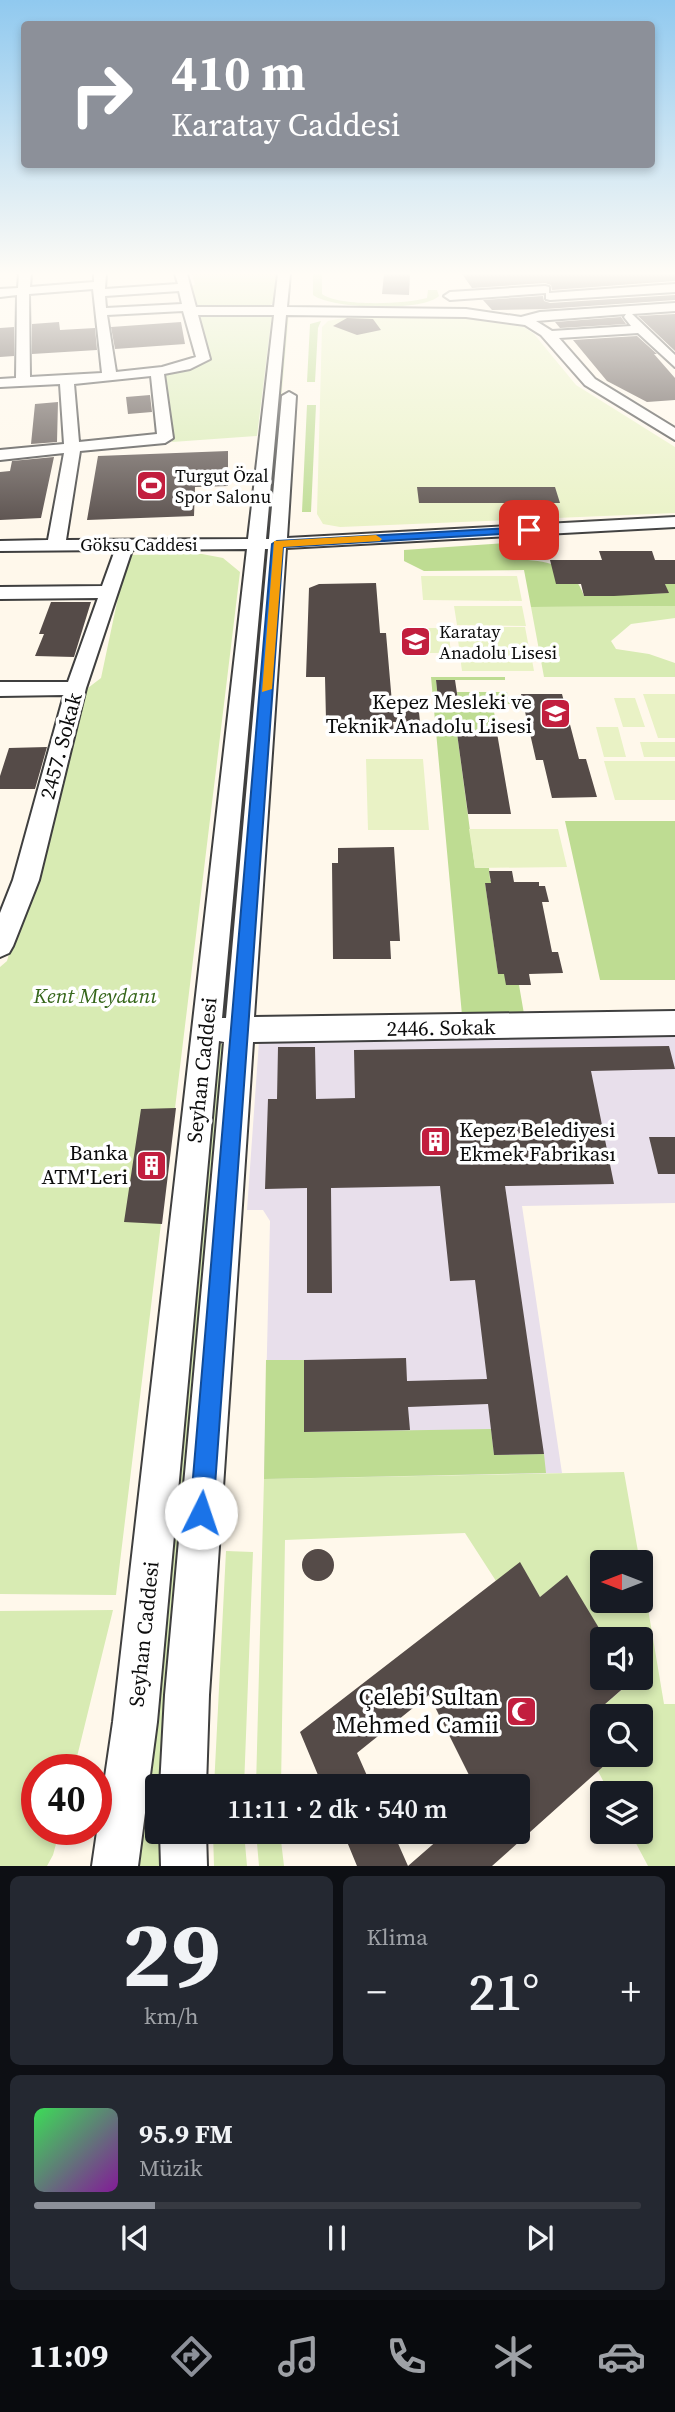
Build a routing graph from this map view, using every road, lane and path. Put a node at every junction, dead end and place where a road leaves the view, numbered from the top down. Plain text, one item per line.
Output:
1 (23, 361) edge
2 (107, 361) edge
3 (198, 361) edge
4 (283, 361) edge
5 (572, 361) edge
6 (156, 370) junction
7 (109, 375) junction
8 (67, 378) junction
9 (23, 381) junction
10 (0, 383) edge
11 (675, 422) edge
12 (656, 423) junction
13 (675, 436) edge
14 (72, 450) junction
15 (0, 455) edge
16 (675, 522) edge
17 (267, 544) junction
18 (56, 545) junction
19 (125, 546) junction
20 (2, 552) edge
21 (109, 592) junction
22 (0, 593) edge
23 (76, 688) junction
24 (0, 689) edge
25 (0, 880) edge
26 (26, 880) junction
27 (0, 946) edge
28 (675, 1023) edge
29 (206, 1030) junction
30 (239, 1030) junction
31 (184, 1774) edge
32 (183, 1844) edge
33 (115, 1866) edge
34 (184, 1866) edge

1 - 9 street
2 - 7 street
3 - 6 street
4 - 17 street, Seyhan Caddesi
5 - 12 street
6 - 7 street
6 - 14 street
7 - 8 street
8 - 9 street
8 - 14 street
9 - 10 street
11 - 12 street
12 - 13 street
14 - 15 street
14 - 18 street
16 - 17 street, Göksu Caddesi
17 - 19 street, Göksu Caddesi
17 - 29 street, Seyhan Caddesi
17 - 30 street, Seyhan Caddesi
18 - 19 street, Göksu Caddesi
18 - 20 street, Göksu Caddesi
19 - 21 street, 2457. Sokak
21 - 22 street
21 - 23 street, 2457. Sokak
23 - 24 street
23 - 26 street, 2457. Sokak
25 - 26 street
26 - 27 street, 2457. Sokak
28 - 30 street, 2446. Sokak
29 - 30 street, 2446. Sokak
29 - 33 street, Seyhan Caddesi
30 - 31 street, Seyhan Caddesi
32 - 34 street

